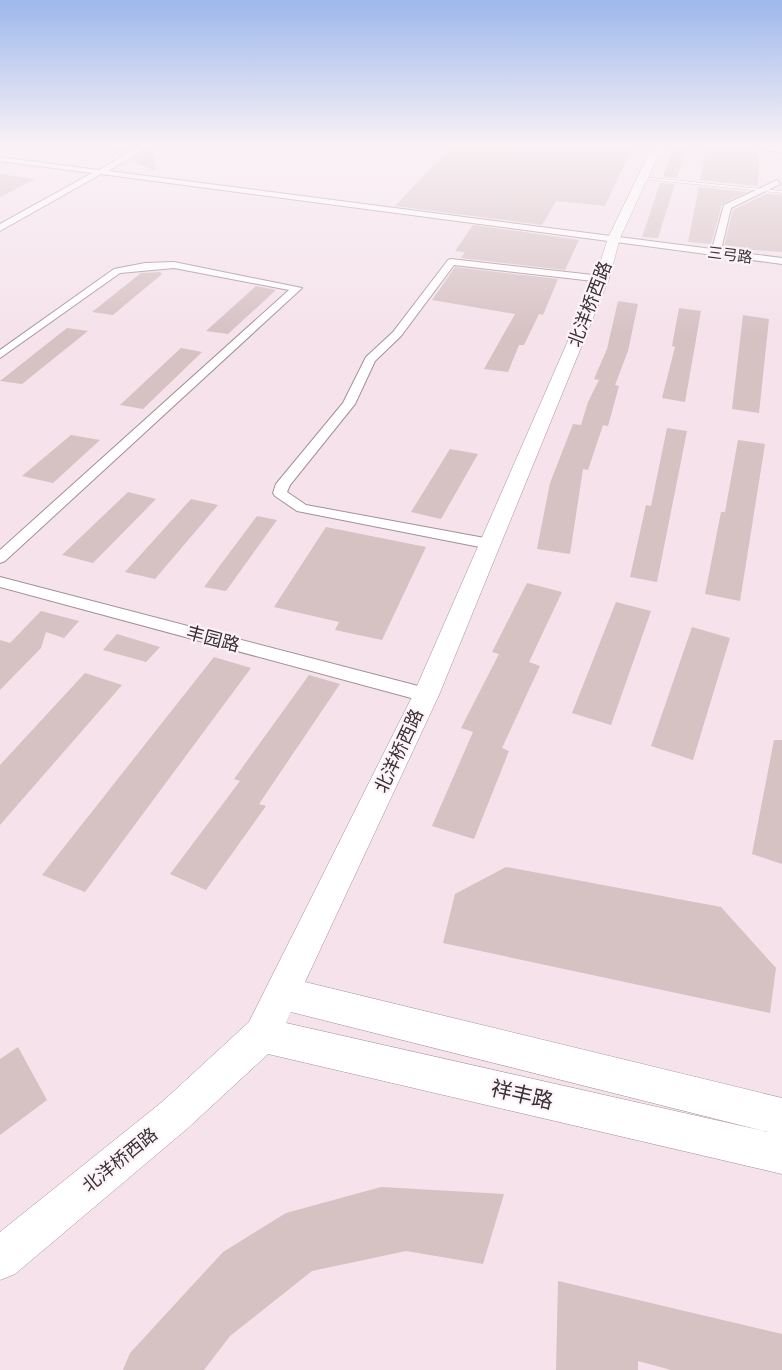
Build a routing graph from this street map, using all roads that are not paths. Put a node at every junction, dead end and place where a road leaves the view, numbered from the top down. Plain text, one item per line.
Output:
1 (34, 209) edge
2 (387, 209) edge
3 (629, 209) edge
4 (727, 209) edge
5 (0, 228) edge
6 (614, 238) junction
7 (716, 253) junction
8 (782, 261) edge
9 (602, 279) junction
10 (0, 356) edge
11 (490, 544) junction
12 (0, 558) edge
13 (0, 582) edge
14 (426, 695) junction
15 (284, 994) junction
16 (262, 1035) junction
17 (782, 1118) edge
18 (782, 1155) edge
19 (0, 1259) edge

1 - 5 street
2 - 6 street, 三弓路
3 - 6 main road, 北洋桥西路
4 - 7 street
6 - 7 street, 三弓路
6 - 9 main road, 北洋桥西路
7 - 8 street, 三弓路
9 - 11 main road, 北洋桥西路
9 - 11 street
10 - 12 street
11 - 14 main road, 北洋桥西路
13 - 14 street, 丰园路
14 - 15 main road, 北洋桥西路
15 - 16 main road, 北洋桥西路
15 - 17 main road
16 - 18 main road, 祥丰路
16 - 19 main road, 北洋桥西路

